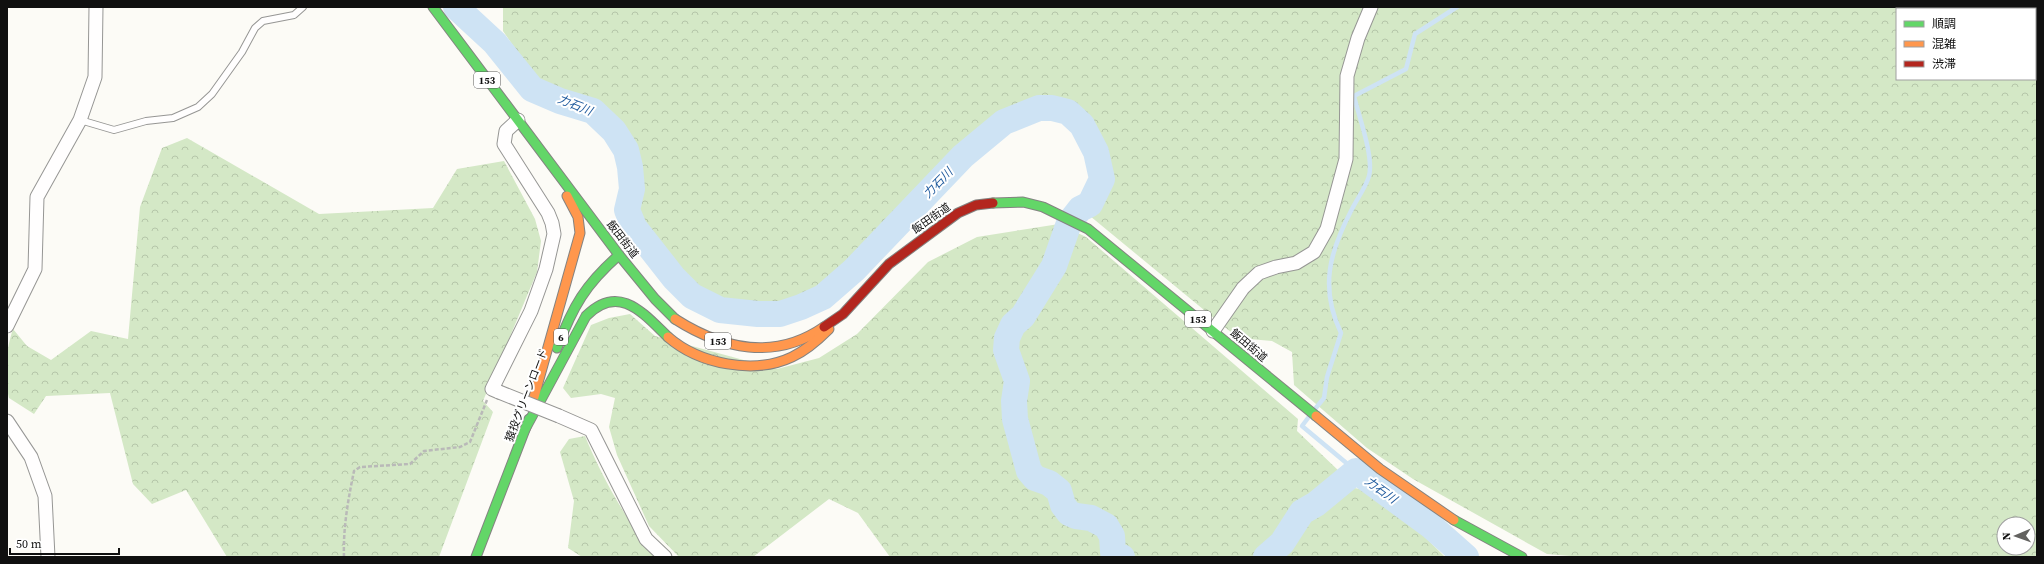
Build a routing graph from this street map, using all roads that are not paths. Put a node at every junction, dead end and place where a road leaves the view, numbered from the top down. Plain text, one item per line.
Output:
1 (96, 7) edge
2 (303, 7) edge
3 (433, 7) edge
4 (1371, 7) edge
5 (80, 120) junction
6 (518, 120) junction
7 (542, 152) junction
8 (619, 254) junction
9 (843, 314) junction
10 (7, 326) edge
11 (1213, 331) junction
12 (7, 421) edge
13 (524, 431) junction
14 (48, 557) edge
15 (476, 557) edge
16 (665, 557) edge
17 (1522, 557) edge

1 - 5 street
2 - 5 lane
3 - 6 main road, 飯田街道 / 153
4 - 11 street
5 - 10 street
6 - 7 main road, 飯田街道 / 153
6 - 16 street, bridge
7 - 8 main road, 飯田街道 / 153
7 - 13 main road
8 - 9 main road, 飯田街道 / 153
8 - 13 main road, 猿投グリーンロード / 6
9 - 11 main road, 飯田街道 / 153
9 - 13 main road
11 - 17 main road, 飯田街道 / 153
12 - 14 street
13 - 15 main road, 猿投グリーンロード / 6

